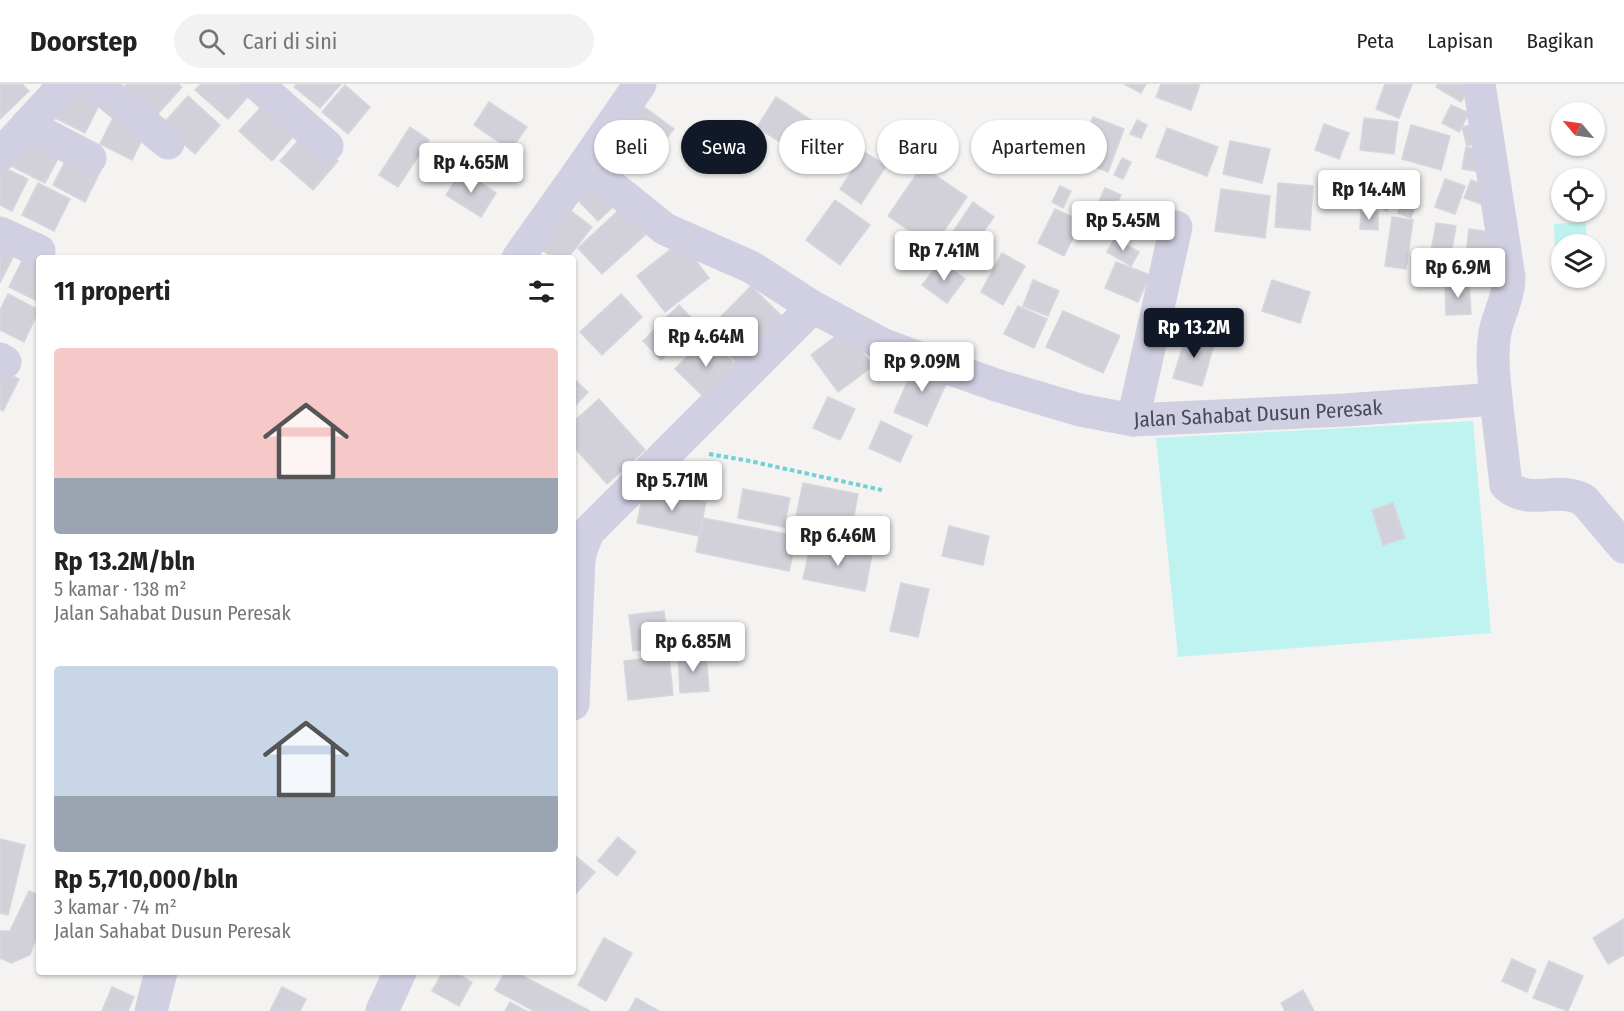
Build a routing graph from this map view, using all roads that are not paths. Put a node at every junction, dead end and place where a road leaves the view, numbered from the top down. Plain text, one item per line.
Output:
1 (65, 84) edge
2 (257, 84) edge
3 (640, 84) edge
4 (1479, 84) edge
5 (101, 85) edge
6 (27, 125) junction
7 (168, 143) dead end
8 (327, 146) dead end
9 (0, 155) edge
10 (90, 158) dead end
11 (577, 175) junction
12 (1176, 226) dead end
13 (0, 233) edge
14 (39, 251) dead end
15 (520, 255) edge
16 (813, 306) junction
17 (1496, 399) junction
18 (1133, 420) junction
19 (1624, 547) edge
20 (576, 632) edge
21 (160, 975) edge
22 (399, 975) edge
23 (151, 1011) edge
24 (382, 1011) edge

1 - 6 street
2 - 8 street
3 - 11 street
4 - 17 street
5 - 7 street
6 - 9 street
6 - 10 street
11 - 15 street
11 - 16 street, Jalan Sahabat Dusun Peresak
12 - 18 street
13 - 14 street
16 - 18 street, Jalan Sahabat Dusun Peresak
16 - 20 street
17 - 18 street, Jalan Sahabat Dusun Peresak
17 - 19 street
21 - 23 street
22 - 24 street

